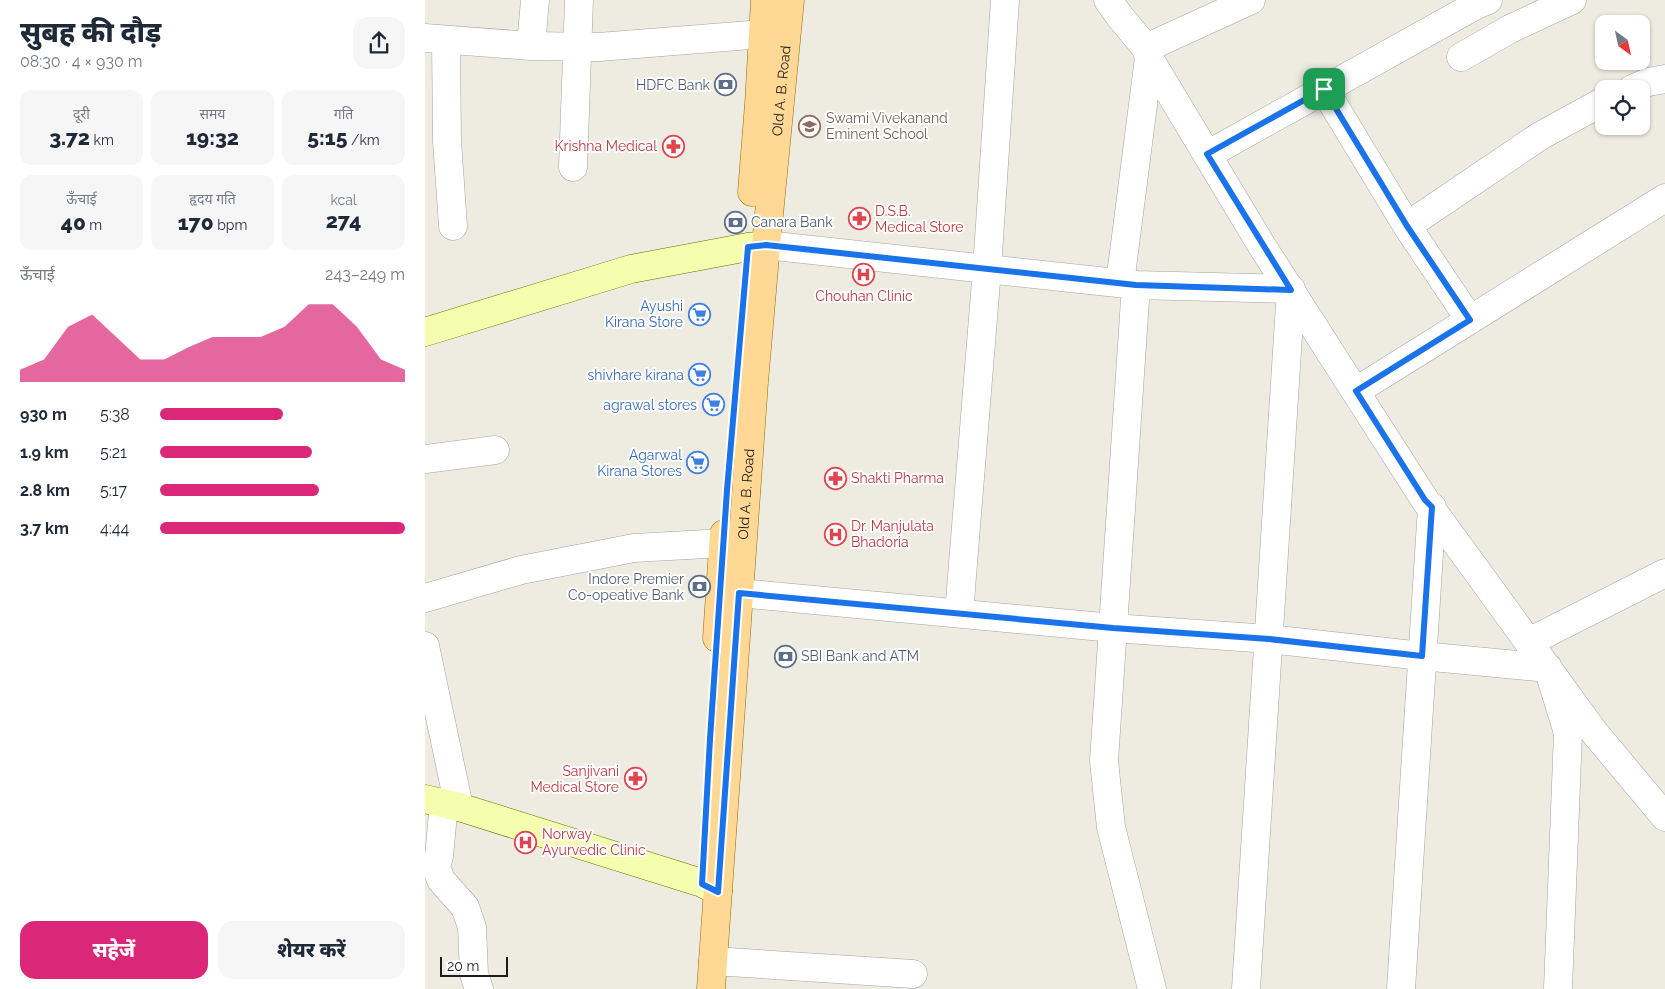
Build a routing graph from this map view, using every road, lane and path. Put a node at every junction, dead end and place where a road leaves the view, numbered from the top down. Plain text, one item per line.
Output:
1 (535, 0) edge
2 (579, 0) edge
3 (765, 0) edge
4 (790, 0) edge
5 (1005, 0) edge
6 (1108, 0) edge
7 (1251, 0) edge
8 (1488, 0) edge
9 (1572, 0) edge
10 (1213, 8) edge
11 (763, 34) junction
12 (435, 39) edge
13 (531, 46) junction
14 (577, 47) junction
15 (1148, 53) junction
16 (1461, 57) dead end
17 (1665, 79) edge
18 (1650, 82) edge
19 (1324, 89) junction
20 (1595, 106) edge
21 (1207, 154) junction
22 (573, 167) dead end
23 (1665, 198) edge
24 (453, 226) dead end
25 (1407, 226) junction
26 (757, 246) junction
27 (987, 269) junction
28 (1128, 284) junction
29 (1291, 290) junction
30 (1470, 320) junction
31 (425, 332) edge
32 (1356, 391) junction
33 (495, 450) dead end
34 (425, 459) edge
35 (1432, 507) junction
36 (724, 543) junction
37 (1665, 572) edge
38 (739, 593) junction
39 (425, 598) edge
40 (959, 613) junction
41 (1113, 628) junction
42 (1269, 639) junction
43 (1529, 642) junction
44 (425, 646) edge
45 (1422, 656) junction
46 (1548, 668) junction
47 (443, 803) edge
48 (1665, 817) edge
49 (710, 888) junction
50 (713, 961) junction
51 (913, 974) dead end
52 (479, 989) edge
53 (693, 989) edge
54 (711, 989) edge
55 (1152, 989) edge
56 (1246, 989) edge
57 (1401, 989) edge
58 (1558, 989) edge

1 - 13 street
2 - 14 street
3 - 11 main road, Old A. B. Road
4 - 26 main road, Old A. B. Road
5 - 27 street
6 - 15 street
7 - 10 street
8 - 19 street
9 - 16 street
10 - 15 street
11 - 14 street
11 - 26 main road, Old A. B. Road
12 - 13 street
12 - 24 street
13 - 14 street
14 - 22 street
15 - 21 street
15 - 28 street
17 - 18 street
19 - 21 street
19 - 25 street
20 - 25 street
21 - 29 street
23 - 30 street
25 - 30 street
26 - 27 street
26 - 31 main road
26 - 36 main road, Old A. B. Road
26 - 38 main road, Old A. B. Road
27 - 28 street
27 - 40 street
28 - 29 street
28 - 41 street
29 - 32 street
29 - 42 street
30 - 32 street
32 - 35 street
33 - 34 street
35 - 43 street
35 - 45 street
36 - 39 street
36 - 49 main road, Old A. B. Road
37 - 43 street
38 - 40 street
38 - 49 main road, Old A. B. Road
40 - 41 street
41 - 42 street
41 - 55 street
42 - 45 street
42 - 56 street
43 - 46 street
44 - 47 street
45 - 46 street
45 - 57 street
46 - 48 street
46 - 58 street
47 - 49 main road
47 - 52 street
49 - 50 main road, Old A. B. Road
49 - 53 main road, Old A. B. Road
50 - 51 street
50 - 54 main road, Old A. B. Road

